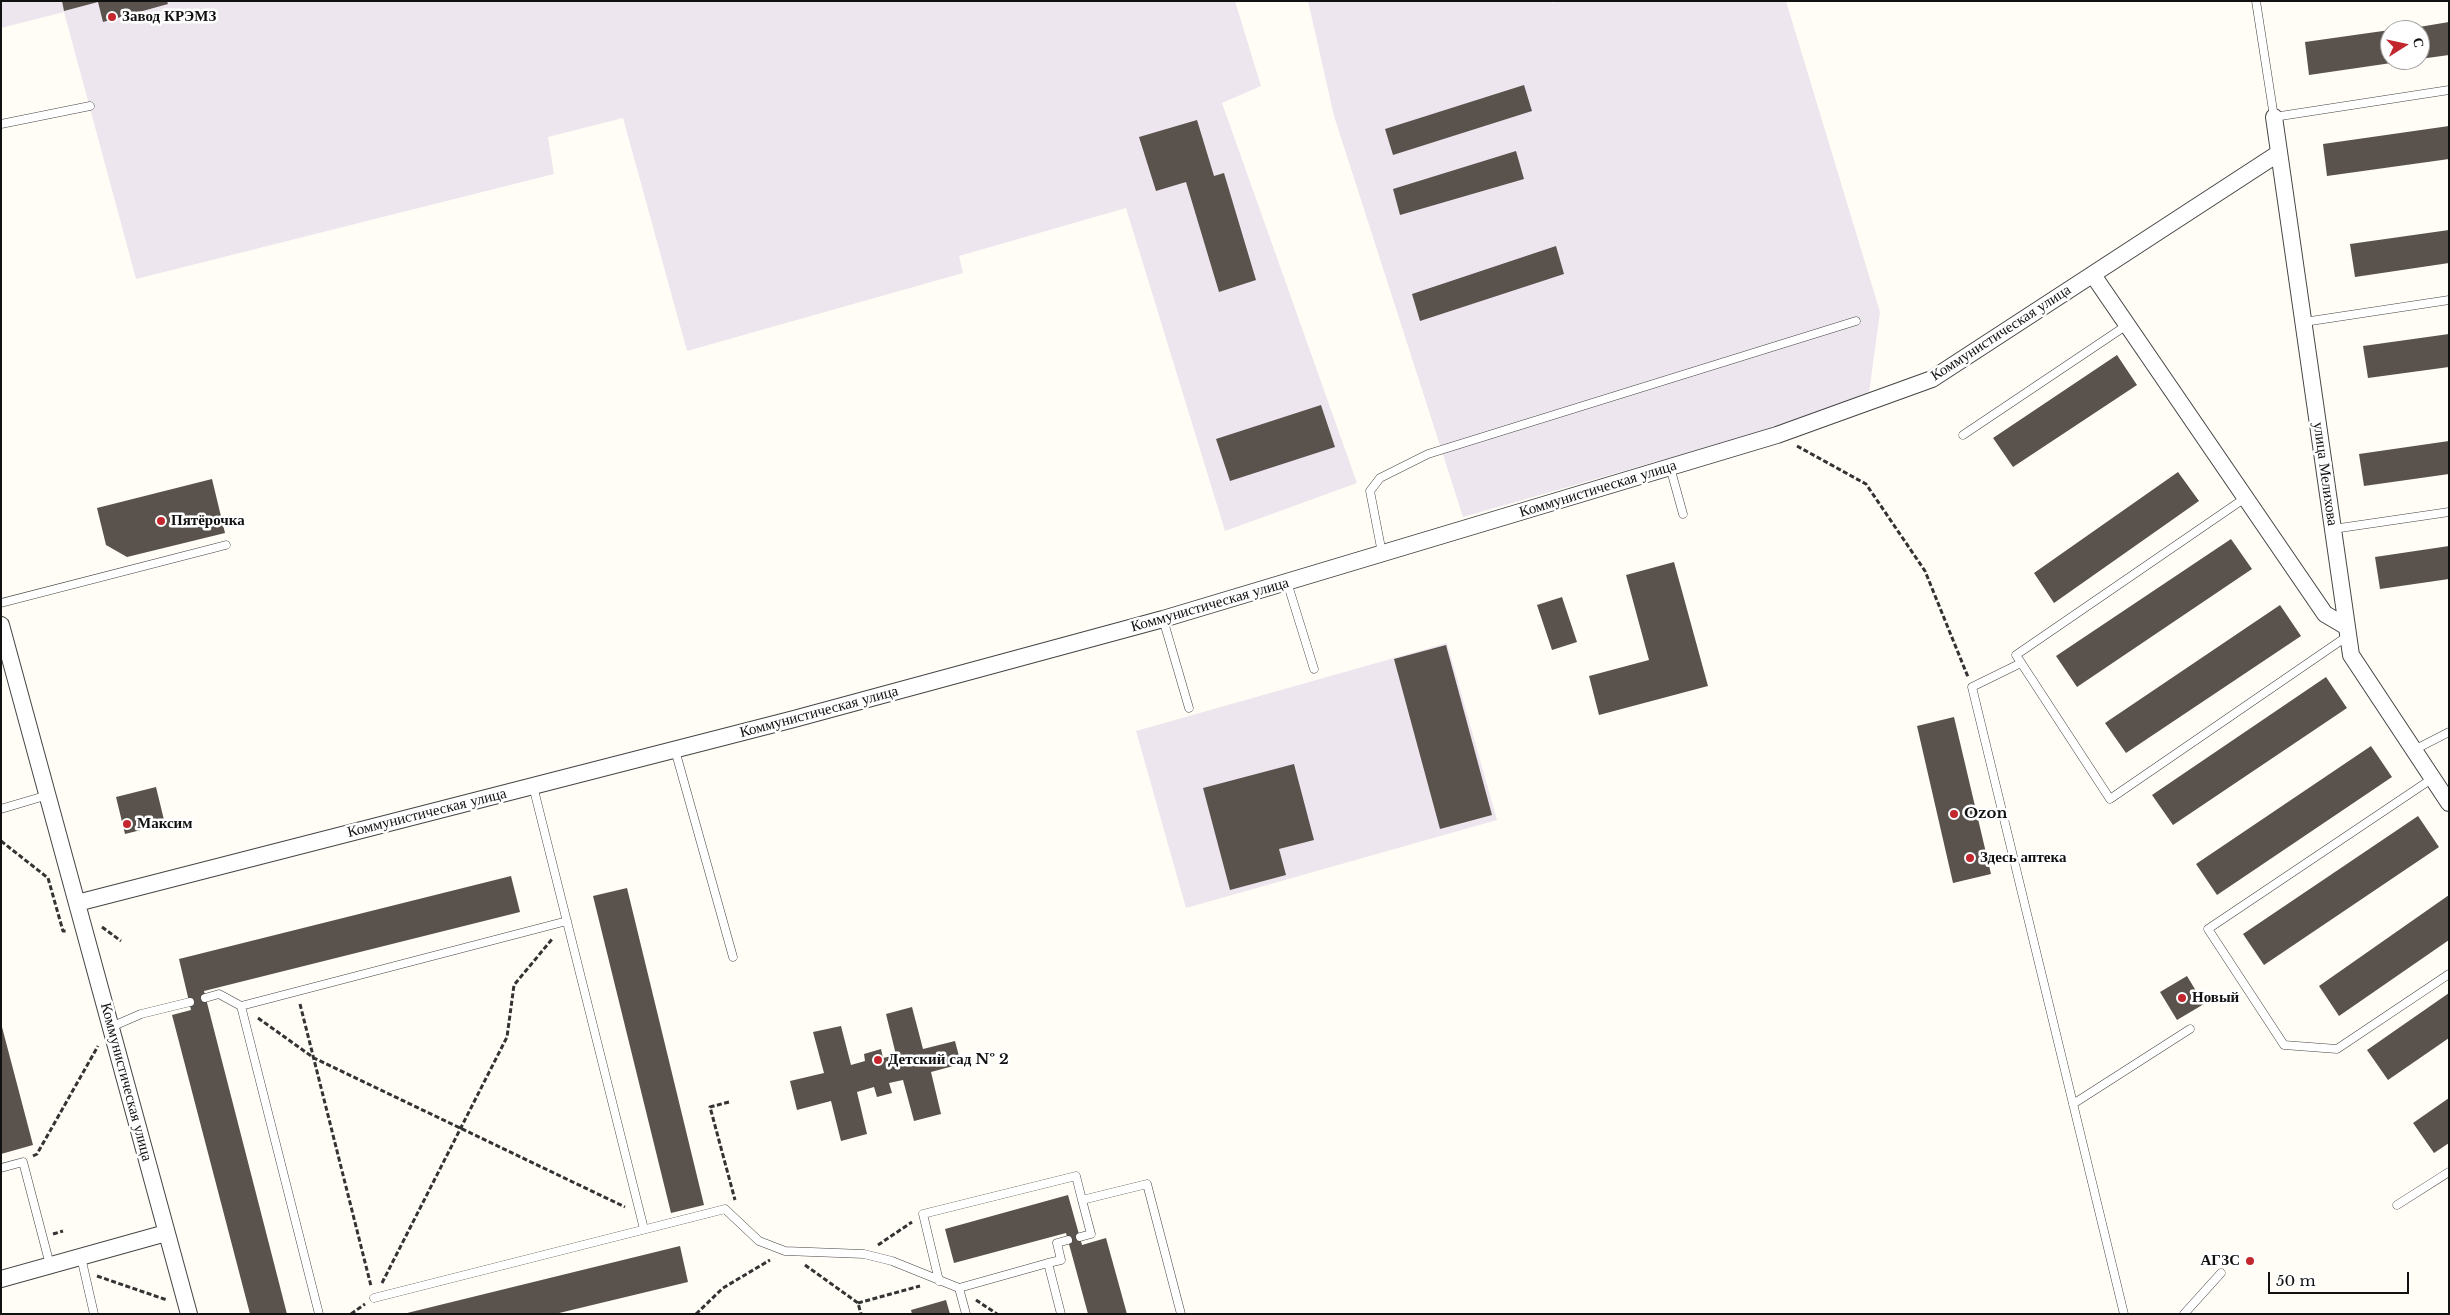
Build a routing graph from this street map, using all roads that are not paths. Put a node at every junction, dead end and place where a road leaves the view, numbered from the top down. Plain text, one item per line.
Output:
1 (2256, 1) edge
2 (2449, 90) edge
3 (90, 106) dead end
4 (2274, 117) junction
5 (1, 124) edge
6 (2279, 153) junction
7 (2093, 275) junction
8 (2449, 300) edge
9 (1856, 321) dead end
10 (2304, 322) junction
11 (2127, 325) junction
12 (1963, 435) dead end
13 (1670, 467) junction
14 (2246, 498) junction
15 (2449, 512) edge
16 (1683, 514) dead end
17 (2333, 529) junction
18 (226, 545) dead end
19 (1382, 553) junction
20 (1287, 582) junction
21 (1, 603) edge
22 (1163, 619) junction
23 (1, 625) edge
24 (2348, 631) junction
25 (4, 646) edge
26 (2020, 663) junction
27 (1314, 668) dead end
28 (1189, 708) dead end
29 (2449, 732) edge
30 (675, 750) junction
31 (2414, 750) junction
32 (2433, 778) junction
33 (533, 786) junction
34 (48, 795) junction
35 (2449, 803) edge
36 (1, 809) edge
37 (77, 903) junction
38 (567, 921) junction
39 (733, 958) dead end
40 (2449, 974) edge
41 (205, 998) dead end
42 (190, 1002) dead end
43 (241, 1006) junction
44 (111, 1027) junction
45 (2190, 1029) dead end
46 (2073, 1104) junction
47 (1, 1168) edge
48 (2449, 1172) edge
49 (1082, 1200) junction
50 (2398, 1205) dead end
51 (644, 1229) junction
52 (166, 1232) junction
53 (1080, 1237) dead end
54 (1068, 1240) dead end
55 (1048, 1264) junction
56 (82, 1265) junction
57 (50, 1266) junction
58 (2221, 1273) dead end
59 (1, 1279) edge
60 (939, 1280) junction
61 (959, 1288) junction
62 (374, 1298) road end
63 (188, 1310) edge
64 (94, 1314) edge
65 (319, 1314) edge
66 (966, 1314) edge
67 (1061, 1314) edge
68 (1181, 1314) edge
69 (2124, 1314) edge
70 (2184, 1314) edge

1 - 4 lane
2 - 4 lane
3 - 5 lane
4 - 6 street, улица Мелихова
6 - 7 street, Коммунистическая улица
6 - 10 street, улица Мелихова
7 - 11 street
7 - 13 street, Коммунистическая улица
8 - 10 lane
9 - 19 lane
10 - 17 street, улица Мелихова
11 - 12 lane
11 - 14 street
13 - 16 lane
13 - 19 street, Коммунистическая улица
14 - 24 street
14 - 26 lane
15 - 17 lane
17 - 24 street, улица Мелихова
18 - 21 lane
19 - 20 street, Коммунистическая улица
20 - 22 street, Коммунистическая улица
20 - 27 lane
22 - 28 lane
22 - 30 street, Коммунистическая улица
23 - 25 street, Коммунистическая улица
24 - 26 lane
24 - 31 street, улица Мелихова
25 - 34 street, Коммунистическая улица
26 - 46 lane
29 - 31 lane
30 - 33 street, Коммунистическая улица
30 - 39 lane
31 - 32 street, улица Мелихова
32 - 35 street, улица Мелихова
32 - 40 lane
33 - 37 street, Коммунистическая улица
33 - 38 lane
34 - 36 lane
34 - 37 street, Коммунистическая улица
37 - 44 street, Коммунистическая улица
38 - 43 lane
38 - 51 lane
41 - 43 lane
42 - 44 lane
43 - 65 lane
44 - 52 street, Коммунистическая улица
45 - 46 lane
46 - 69 lane
47 - 57 lane
48 - 50 lane
49 - 53 lane
49 - 60 lane
49 - 68 lane
51 - 60 lane
51 - 62 lane
52 - 56 street
52 - 63 street, Коммунистическая улица
54 - 55 lane
55 - 61 lane
55 - 67 lane
56 - 57 street
56 - 64 lane
57 - 59 street
58 - 70 lane
60 - 61 lane
61 - 66 lane

